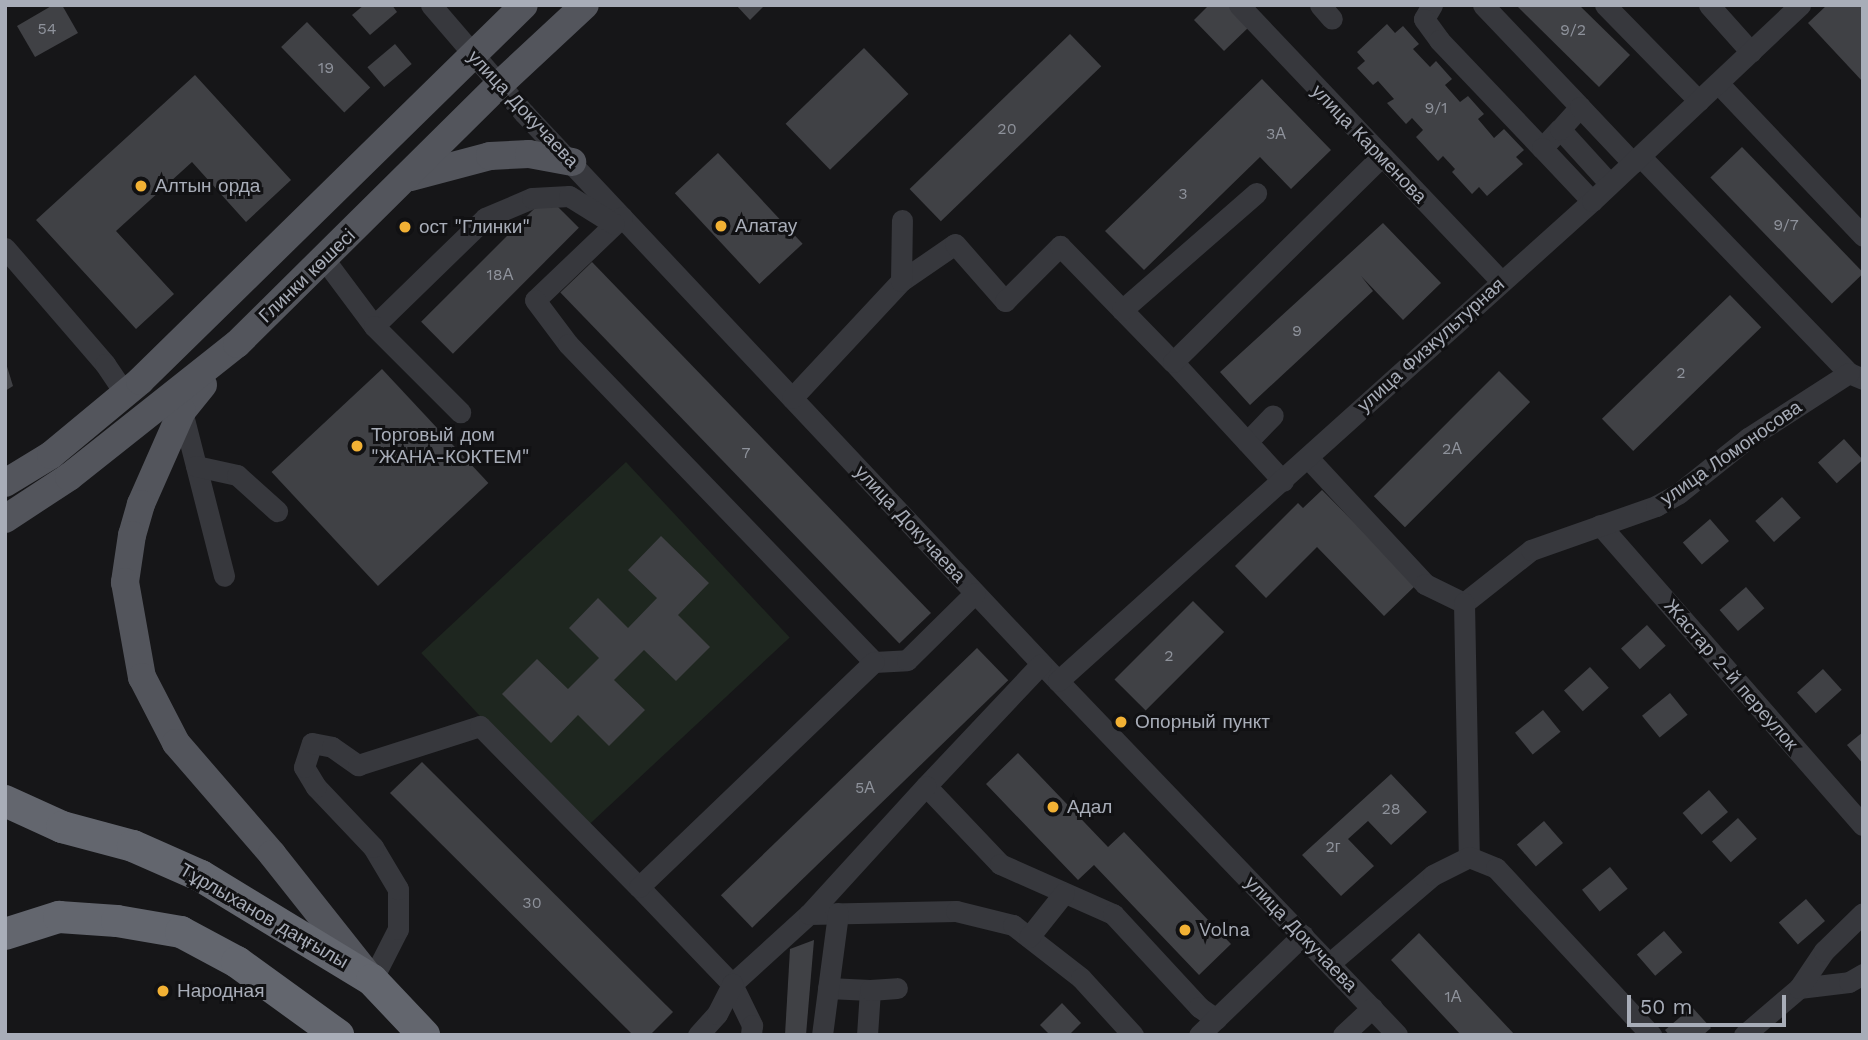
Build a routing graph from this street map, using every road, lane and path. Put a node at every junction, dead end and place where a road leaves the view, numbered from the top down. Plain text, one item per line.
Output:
1 (430, 5) edge
2 (524, 5) edge
3 (585, 5) edge
4 (1239, 5) edge
5 (1432, 5) edge
6 (1483, 5) edge
7 (1605, 5) edge
8 (1709, 5) edge
9 (1800, 5) edge
10 (1751, 52) junction
11 (471, 56) junction
12 (1718, 83) junction
13 (499, 85) junction
14 (1699, 102) junction
15 (1580, 107) junction
16 (1559, 129) junction
17 (1542, 148) junction
18 (1381, 157) junction
19 (1636, 160) junction
20 (572, 162) junction
21 (405, 179) junction
22 (1610, 184) junction
23 (1256, 193) dead end
24 (1592, 201) junction
25 (618, 220) junction
26 (902, 220) dead end
27 (1863, 236) edge
28 (5, 248) edge
29 (324, 259) junction
30 (901, 281) junction
31 (1501, 281) junction
32 (1122, 310) junction
33 (374, 326) junction
34 (237, 344) junction
35 (1173, 362) junction
36 (1856, 376) edge
37 (125, 394) junction
38 (792, 398) junction
39 (182, 411) junction
40 (460, 412) dead end
41 (1273, 415) dead end
42 (1247, 442) junction
43 (1308, 458) junction
44 (196, 466) junction
45 (1283, 481) junction
46 (5, 483) edge
47 (277, 511) dead end
48 (5, 519) edge
49 (1600, 525) junction
50 (224, 576) dead end
51 (975, 593) junction
52 (1464, 603) junction
53 (874, 662) junction
54 (1041, 664) junction
55 (1058, 681) junction
56 (926, 786) junction
57 (5, 801) edge
58 (1863, 825) edge
59 (1469, 857) junction
60 (639, 887) junction
61 (1064, 892) junction
62 (838, 913) junction
63 (1863, 913) edge
64 (808, 914) junction
65 (5, 934) edge
66 (1303, 935) junction
67 (1029, 937) junction
68 (1330, 963) junction
69 (1863, 974) edge
70 (372, 980) junction
71 (732, 984) junction
72 (828, 988) junction
73 (898, 988) dead end
74 (1799, 988) junction
75 (870, 990) junction
76 (1372, 1008) junction
77 (1216, 1018) junction
78 (338, 1035) edge
79 (424, 1035) edge
80 (698, 1035) edge
81 (751, 1035) edge
82 (822, 1035) edge
83 (867, 1035) edge
84 (1133, 1035) edge
85 (1199, 1035) edge
86 (1343, 1035) edge
87 (1397, 1035) edge
88 (1651, 1035) edge
89 (1744, 1035) edge

1 - 11 street, улица Докучаева
2 - 11 main road
3 - 13 main road, Глинки көшесі
4 - 18 street, улица Карменова
5 - 17 street
6 - 15 street
7 - 14 street
8 - 10 street
9 - 10 street, улица Физкультурная
10 - 12 street, улица Физкультурная
11 - 13 street, улица Докучаева
11 - 37 main road
12 - 14 street, улица Физкультурная
12 - 27 street
13 - 20 street, улица Докучаева
13 - 21 main road, Глинки көшесі
14 - 19 street, улица Физкультурная
15 - 16 street
15 - 19 street
16 - 17 street
16 - 22 street
17 - 24 street
18 - 31 street, улица Карменова
18 - 35 street
19 - 22 street, улица Физкультурная
19 - 36 street
20 - 21 main road
20 - 25 street, улица Докучаева
21 - 29 main road, Глинки көшесі
22 - 24 street, улица Физкультурная
23 - 32 street
24 - 31 street, улица Физкультурная
25 - 33 street
25 - 38 street, улица Докучаева
25 - 53 street
26 - 30 street
28 - 37 street
29 - 33 street
29 - 34 main road, Глинки көшесі
30 - 32 street
30 - 38 street
31 - 43 street, улица Физкультурная
32 - 35 street
33 - 40 street
34 - 39 main road
34 - 48 main road, Глинки көшесі
35 - 42 street
36 - 49 street, улица Ломоносова
37 - 46 main road
38 - 51 street, улица Докучаева
39 - 44 street
39 - 70 main road
41 - 42 street
42 - 45 street
43 - 45 street, улица Физкультурная
43 - 52 street
44 - 47 street
44 - 50 street
45 - 55 street, улица Физкультурная
49 - 52 street, улица Ломоносова
49 - 58 street, Жастар 2-й переулок
51 - 53 street
51 - 54 street, улица Докучаева
52 - 59 street
53 - 60 street
54 - 55 street, улица Докучаева
54 - 56 street
55 - 66 street, улица Докучаева
56 - 61 street
56 - 64 street
57 - 70 highway, Тұрлыханов даңғылы
59 - 68 street
59 - 88 street
60 - 70 street
60 - 71 street
61 - 67 street
61 - 77 street
62 - 64 street
62 - 67 street
62 - 72 street
63 - 74 street
64 - 71 street
65 - 78 highway
66 - 68 street, улица Докучаева
66 - 77 street
67 - 84 street
68 - 76 street, улица Докучаева
69 - 74 street
70 - 79 highway, Тұрлыханов даңғылы
71 - 80 street
71 - 81 street
72 - 75 street
72 - 82 street
73 - 75 street
74 - 89 street
75 - 83 street
76 - 86 street
76 - 87 street, улица Докучаева
77 - 85 street

